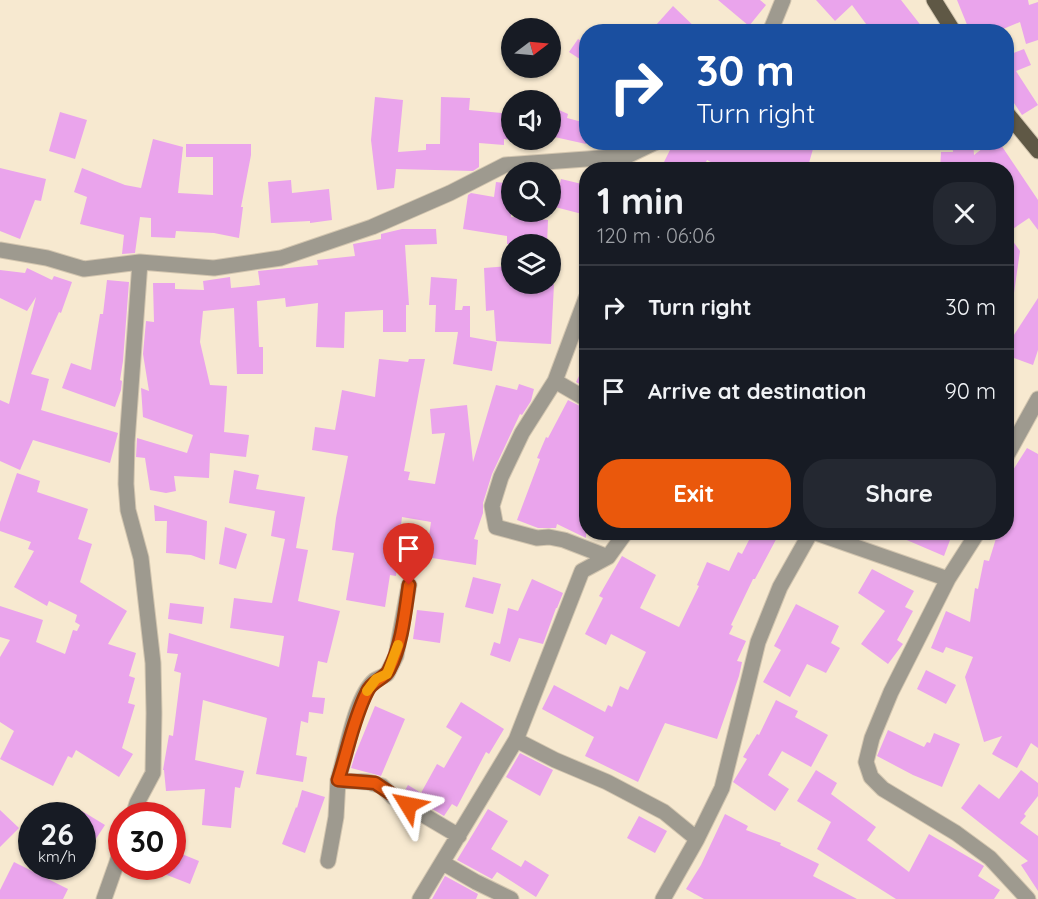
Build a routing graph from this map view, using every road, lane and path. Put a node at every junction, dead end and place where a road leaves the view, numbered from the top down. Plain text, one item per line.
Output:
1 (783, 0) edge
2 (934, 0) edge
3 (773, 24) edge
4 (949, 24) edge
5 (1014, 122) edge
6 (638, 151) joint
7 (1038, 151) edge
8 (635, 162) edge
9 (0, 250) edge
10 (140, 262) junction
11 (579, 317) edge
12 (555, 381) junction
13 (579, 395) edge
14 (1038, 399) edge
15 (1014, 442) edge
16 (620, 540) edge
17 (807, 540) edge
18 (835, 540) edge
19 (973, 540) edge
20 (608, 557) junction
21 (948, 579) junction
22 (409, 585) dead end
23 (516, 741) junction
24 (338, 780) junction
25 (138, 802) edge
26 (459, 836) junction
27 (697, 839) junction
28 (328, 861) dead end
29 (443, 863) junction
30 (111, 880) edge
31 (668, 897) edge
32 (104, 899) edge
33 (420, 899) edge
34 (511, 899) edge
35 (1028, 899) edge

1 - 3 street
2 - 4 main road
5 - 7 main road
6 - 8 street
6 - 10 street
9 - 10 street
10 - 25 street
11 - 12 street
12 - 13 street
12 - 20 street
14 - 15 street
16 - 20 street
17 - 27 street
18 - 21 street
19 - 21 street
20 - 23 street
21 - 35 street
22 - 24 street
23 - 26 street
23 - 27 street
24 - 26 street
24 - 28 street
26 - 29 street
27 - 31 street
29 - 33 street
29 - 34 street
30 - 32 street

